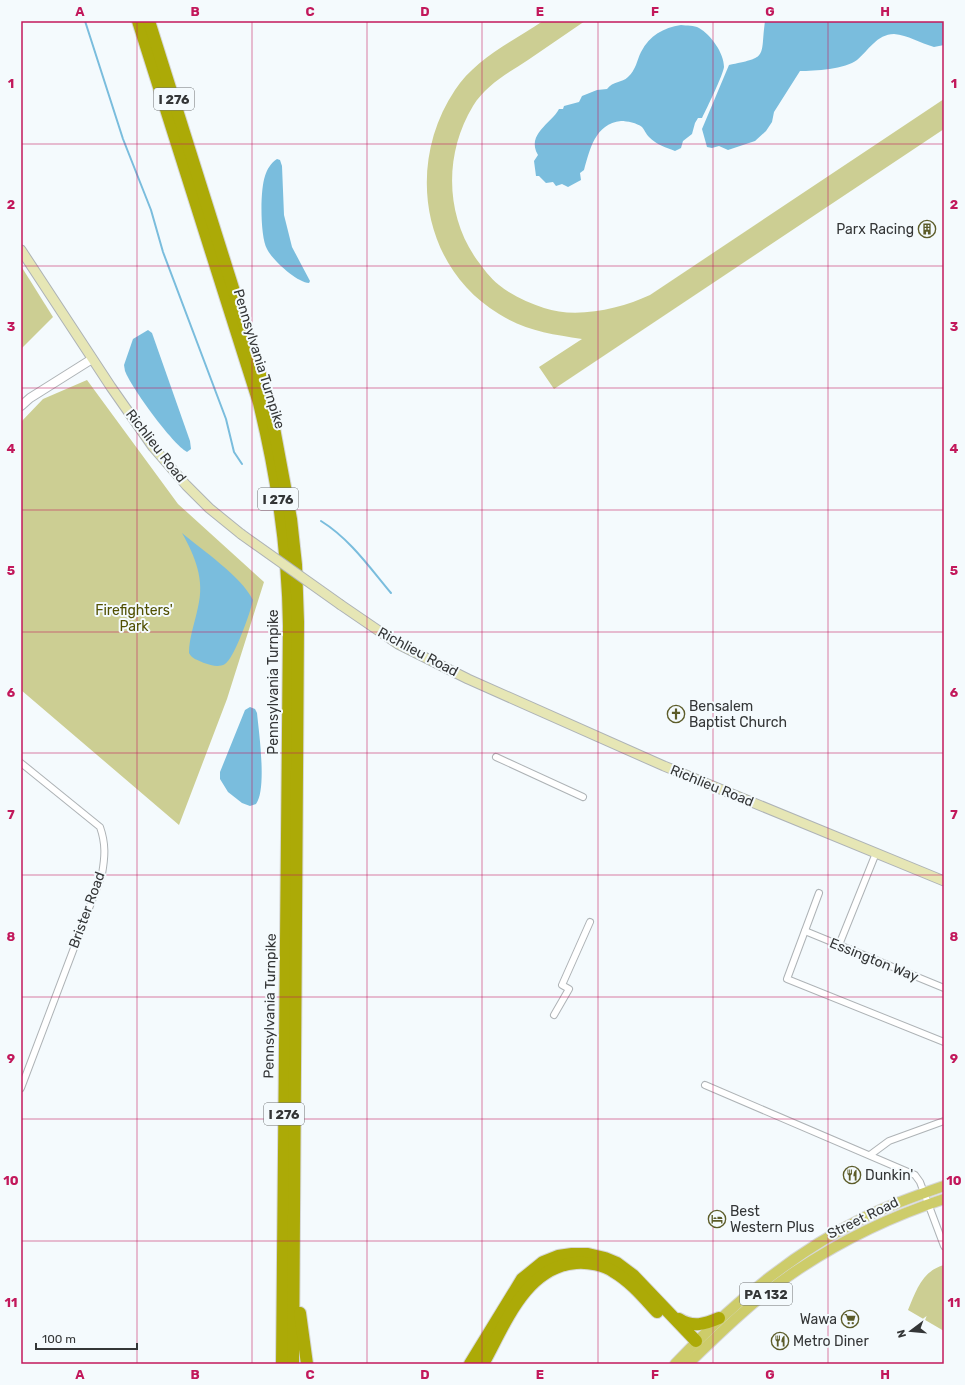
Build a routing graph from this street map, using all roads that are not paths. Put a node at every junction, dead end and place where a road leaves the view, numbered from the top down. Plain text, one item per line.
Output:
1 (138, 21) edge
2 (149, 21) edge
3 (21, 250) edge
4 (92, 359) junction
5 (21, 406) edge
6 (496, 757) dead end
7 (21, 763) edge
8 (583, 797) dead end
9 (876, 853) junction
10 (944, 881) edge
11 (818, 893) dead end
12 (590, 922) dead end
13 (805, 931) junction
14 (839, 945) junction
15 (944, 988) edge
16 (554, 1015) dead end
17 (944, 1042) edge
18 (705, 1085) dead end
19 (21, 1088) edge
20 (944, 1120) edge
21 (870, 1155) junction
22 (944, 1186) edge
23 (924, 1193) junction
24 (944, 1199) edge
25 (294, 1200) junction
26 (929, 1204) junction
27 (944, 1246) edge
28 (669, 1312) junction
29 (719, 1318) junction
30 (697, 1346) junction
31 (282, 1364) edge
32 (293, 1364) edge
33 (307, 1364) edge
34 (470, 1364) edge
35 (483, 1364) edge
36 (675, 1364) edge
37 (688, 1364) edge

1 - 31 highway, Pennsylvania Turnpike / I 276
2 - 25 highway, Pennsylvania Turnpike / I 276
3 - 4 main road, Richlieu Road
4 - 5 street
4 - 9 main road, Richlieu Road, bridge
6 - 8 street
7 - 19 street, Brister Road
9 - 10 main road, Richlieu Road
9 - 14 street
11 - 13 street
12 - 16 street
13 - 14 street, Essington Way
13 - 17 street
14 - 15 street, Essington Way
18 - 21 street
20 - 21 street
21 - 23 street
22 - 23 main road, Street Road / PA 132
23 - 26 street
23 - 29 main road, Street Road / PA 132
24 - 26 main road, Street Road / PA 132
25 - 32 highway, Pennsylvania Turnpike / I 276
25 - 33 highway
26 - 27 street
26 - 30 main road, Street Road / PA 132
28 - 29 highway
28 - 30 highway
28 - 34 highway
29 - 30 main road, Street Road / PA 132
30 - 35 highway
30 - 36 main road, Street Road / PA 132
30 - 37 main road, Street Road / PA 132

